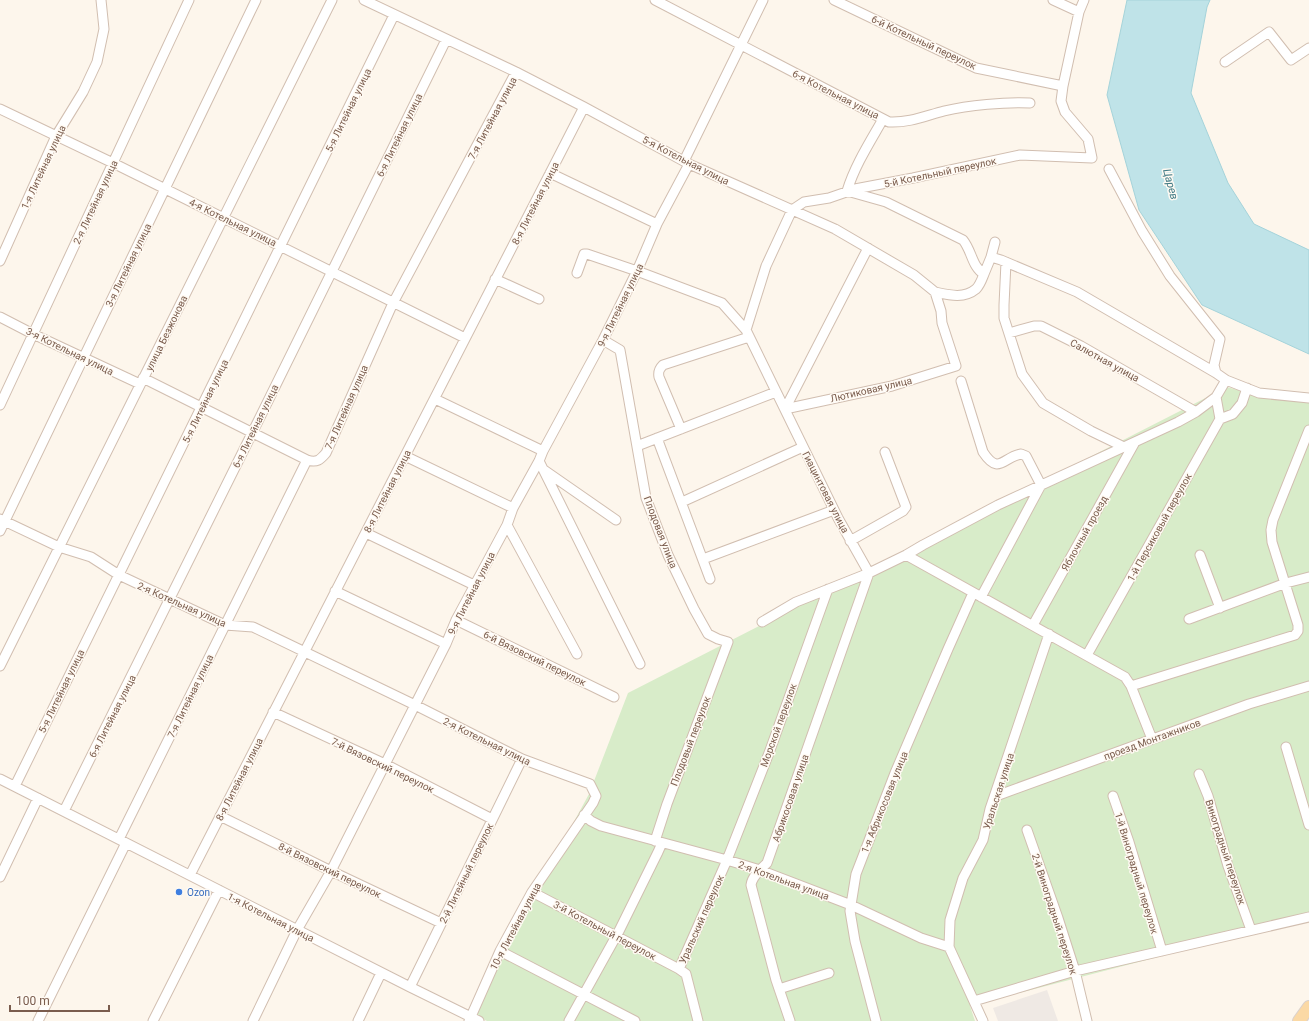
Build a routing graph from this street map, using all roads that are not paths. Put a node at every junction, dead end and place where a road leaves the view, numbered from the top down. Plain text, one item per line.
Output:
1 (101, 0) edge
2 (189, 0) edge
3 (256, 0) edge
4 (332, 0) edge
5 (364, 0) edge
6 (764, 0) edge
7 (834, 0) edge
8 (1053, 0) edge
9 (1084, 0) edge
10 (661, 1) edge
11 (1079, 12) junction
12 (394, 15) junction
13 (446, 40) junction
14 (741, 45) junction
15 (1309, 48) edge
16 (1225, 62) dead end
17 (516, 72) junction
18 (1063, 86) junction
19 (1030, 103) dead end
20 (584, 107) junction
21 (0, 109) edge
22 (883, 119) junction
23 (56, 136) junction
24 (687, 162) junction
25 (113, 163) junction
26 (1109, 169) dead end
27 (550, 173) junction
28 (165, 188) junction
29 (847, 191) junction
30 (792, 210) junction
31 (223, 218) junction
32 (657, 224) junction
33 (996, 242) dead end
34 (281, 246) junction
35 (868, 248) junction
36 (991, 257) junction
37 (0, 261) edge
38 (1006, 262) junction
39 (331, 271) junction
40 (637, 271) junction
41 (577, 273) dead end
42 (984, 274) junction
43 (495, 279) junction
44 (935, 292) junction
45 (539, 299) dead end
46 (393, 303) junction
47 (0, 316) edge
48 (1009, 333) junction
49 (33, 334) junction
50 (748, 334) junction
51 (465, 338) junction
52 (602, 340) junction
53 (84, 357) junction
54 (1216, 374) junction
55 (1226, 380) junction
56 (142, 381) junction
57 (961, 381) dead end
58 (1247, 388) junction
59 (776, 392) junction
60 (1216, 397) junction
61 (1309, 398) edge
62 (435, 399) junction
63 (0, 405) edge
64 (201, 407) junction
65 (784, 409) junction
66 (1196, 412) junction
67 (1220, 419) junction
68 (680, 429) junction
69 (1309, 430) edge
70 (251, 432) junction
71 (658, 438) junction
72 (1136, 442) junction
73 (637, 446) junction
74 (803, 447) junction
75 (1124, 447) junction
76 (543, 451) junction
77 (885, 452) dead end
78 (405, 456) junction
79 (307, 460) junction
80 (539, 461) junction
81 (543, 470) junction
82 (1041, 485) junction
83 (682, 502) junction
84 (513, 508) junction
85 (834, 510) junction
86 (2, 520) edge
87 (616, 520) dead end
88 (507, 525) junction
89 (0, 530) edge
90 (366, 533) junction
91 (850, 541) junction
92 (59, 547) junction
93 (906, 555) junction
94 (1200, 555) dead end
95 (703, 558) junction
96 (869, 573) junction
97 (119, 575) junction
98 (1309, 577) edge
99 (710, 579) dead end
100 (1286, 583) junction
101 (474, 585) junction
102 (828, 589) junction
103 (336, 591) junction
104 (977, 595) junction
105 (171, 599) junction
106 (1220, 608) junction
107 (1189, 619) dead end
108 (456, 620) junction
109 (762, 622) dead end
110 (226, 625) junction
111 (1033, 625) junction
112 (1049, 634) junction
113 (728, 642) joint
114 (446, 644) junction
115 (304, 651) junction
116 (576, 654) dead end
117 (1087, 655) junction
118 (640, 664) dead end
119 (0, 666) edge
120 (1131, 686) junction
121 (1309, 686) edge
122 (614, 697) dead end
123 (415, 705) junction
124 (274, 712) junction
125 (1152, 739) junction
126 (1286, 747) dead end
127 (522, 759) junction
128 (385, 764) junction
129 (1199, 774) dead end
130 (0, 779) edge
131 (15, 786) junction
132 (996, 796) junction
133 (1113, 796) dead end
134 (38, 798) junction
135 (64, 811) junction
136 (584, 815) junction
137 (220, 816) junction
138 (492, 819) junction
139 (1309, 825) edge
140 (1027, 830) dead end
141 (123, 841) junction
142 (658, 842) junction
143 (727, 860) junction
144 (760, 870) junction
145 (331, 871) junction
146 (190, 875) junction
147 (0, 877) edge
148 (219, 890) junction
149 (532, 892) junction
150 (851, 905) junction
151 (1309, 916) edge
152 (441, 923) junction
153 (297, 930) junction
154 (1251, 930) junction
155 (616, 936) junction
156 (949, 947) junction
157 (500, 951) junction
158 (1162, 951) junction
159 (679, 969) junction
160 (1074, 971) junction
161 (381, 973) junction
162 (829, 973) dead end
163 (410, 987) junction
164 (780, 989) junction
165 (584, 994) junction
166 (974, 1001) junction
167 (1309, 1007) edge
168 (473, 1020) edge
169 (38, 1021) edge
170 (153, 1021) edge
171 (253, 1021) edge
172 (358, 1021) edge
173 (569, 1021) edge
174 (635, 1021) edge
175 (698, 1021) edge
176 (790, 1021) edge
177 (876, 1021) edge
178 (983, 1021) edge
179 (1087, 1021) edge
180 (1299, 1021) edge

1 - 23 street, 1-я Литейная улица
2 - 25 street, 2-я Литейная улица
3 - 28 street, 3-я Литейная улица
4 - 31 street, улица Безжонова
5 - 12 street, 5-я Котельная улица
6 - 14 street, 9-я Литейная улица
7 - 18 street, 6-й Котельный переулок
8 - 11 street
9 - 11 street
10 - 14 street, 6-я Котельная улица
11 - 18 street
12 - 13 street, 5-я Котельная улица
12 - 34 street, 5-я Литейная улица
13 - 17 street, 5-я Котельная улица
13 - 39 street, 6-я Литейная улица
14 - 22 street, 6-я Котельная улица
14 - 24 street, 9-я Литейная улица
15 - 16 street
17 - 20 street, 5-я Котельная улица
17 - 46 street, 7-я Литейная улица
18 - 29 street, 5-й Котельный переулок
19 - 22 street, 6-я Котельная улица
20 - 24 street, 5-я Котельная улица
20 - 27 street, 8-я Литейная улица
21 - 23 street, 4-я Котельная улица
22 - 29 street
23 - 25 street, 4-я Котельная улица
23 - 37 street, 1-я Литейная улица
24 - 30 street, 5-я Котельная улица
24 - 32 street, 9-я Литейная улица
25 - 28 street, 4-я Котельная улица
25 - 49 street, 2-я Литейная улица
26 - 54 street
27 - 32 street
27 - 43 street, 8-я Литейная улица
28 - 31 street, 4-я Котельная улица
28 - 53 street, 3-я Литейная улица
29 - 30 street, 5-й Котельный переулок
29 - 42 street
30 - 35 street, 5-я Котельная улица
30 - 50 street
31 - 34 street, 4-я Котельная улица
31 - 56 street, улица Безжонова
32 - 40 street, 9-я Литейная улица
33 - 36 street
34 - 39 street, 4-я Котельная улица
34 - 64 street, 5-я Литейная улица
35 - 44 street, 5-я Котельная улица
35 - 65 street
36 - 38 street
36 - 42 street
38 - 48 street
38 - 54 street
39 - 46 street, 4-я Котельная улица
39 - 70 street, 6-я Литейная улица
40 - 41 street, Гиацинтовая улица
40 - 50 street, Гиацинтовая улица
40 - 52 street, 9-я Литейная улица
42 - 44 street
43 - 45 street
43 - 51 street, 8-я Литейная улица
44 - 65 street, Лютиковая улица
46 - 51 street, 4-я Котельная улица
46 - 79 street, 7-я Литейная улица
47 - 49 street, 3-я Котельная улица
48 - 66 street, Салютная улица
48 - 75 street
49 - 53 street, 3-я Котельная улица
49 - 63 street, 2-я Литейная улица
50 - 59 street, Гиацинтовая улица
50 - 68 street
51 - 62 street, 8-я Литейная улица
52 - 73 street, Плодовая улица
52 - 76 street, 9-я Литейная улица
53 - 56 street, 3-я Котельная улица
53 - 86 street, 3-я Литейная улица
54 - 55 street
55 - 58 street
55 - 60 street
56 - 64 street, 3-я Котельная улица
56 - 92 street, улица Безжонова
57 - 82 street
58 - 61 street
58 - 67 street
59 - 65 street, Гиацинтовая улица
59 - 68 street
60 - 66 street
60 - 67 street
62 - 76 street
62 - 78 street, 8-я Литейная улица
64 - 70 street, 3-я Котельная улица
64 - 97 street, 5-я Литейная улица
65 - 74 street, Гиацинтовая улица
66 - 72 street
67 - 117 street, 1-й Персиковый переулок
68 - 71 street
69 - 100 street
70 - 79 street, 3-я Котельная улица
70 - 105 street, 6-я Литейная улица
71 - 73 street
71 - 83 street
72 - 75 street
72 - 111 street, Яблочный проезд
73 - 113 street, Плодовая улица
74 - 83 street
74 - 85 street, Гиацинтовая улица
75 - 82 street
76 - 80 street, 9-я Литейная улица
77 - 91 street
78 - 84 street
78 - 90 street, 8-я Литейная улица
79 - 110 street, 7-я Литейная улица
80 - 81 street
80 - 84 street, 9-я Литейная улица
81 - 87 street
81 - 118 street
82 - 93 street
82 - 104 street, 1-я Абрикосовая улица
83 - 95 street
84 - 88 street, 9-я Литейная улица
85 - 91 street, Гиацинтовая улица
85 - 95 street
86 - 89 street, 3-я Литейная улица
86 - 92 street, 2-я Котельная улица
88 - 101 street, 9-я Литейная улица
88 - 116 street
90 - 101 street
90 - 103 street, 8-я Литейная улица
91 - 96 street, Гиацинтовая улица
92 - 97 street, 2-я Котельная улица
92 - 119 street, улица Безжонова
93 - 96 street
93 - 104 street
94 - 106 street
95 - 99 street
96 - 102 street
96 - 144 street, Абрикосовая улица
97 - 105 street, 2-я Котельная улица
97 - 131 street, 5-я Литейная улица
98 - 100 street
100 - 106 street
100 - 120 street
101 - 108 street, 9-я Литейная улица
102 - 109 street
102 - 143 street, Морской переулок
103 - 114 street
103 - 115 street, 8-я Литейная улица
104 - 111 street
104 - 150 street, 1-я Абрикосовая улица
105 - 110 street, 2-я Котельная улица
105 - 135 street, 6-я Литейная улица
106 - 107 street
108 - 114 street, 9-я Литейная улица
108 - 122 street, 6-й Вязовский переулок
110 - 115 street, 2-я Котельная улица
110 - 141 street, 7-я Литейная улица
111 - 112 street
112 - 117 street
112 - 132 street, Уральская улица
113 - 142 street, Плодовый переулок
114 - 123 street, 9-я Литейная улица
115 - 123 street, 2-я Котельная улица
115 - 124 street, 8-я Литейная улица
117 - 120 street
120 - 125 street
121 - 125 street, проезд Монтажников
123 - 127 street, 2-я Котельная улица
123 - 128 street, 9-я Литейная улица
124 - 128 street, 7-й Вязовский переулок
124 - 137 street, 8-я Литейная улица
125 - 132 street, проезд Монтажников
126 - 139 street
127 - 136 street, 2-я Котельная улица
127 - 138 street, 2-й Литейный переулок
128 - 138 street, 7-й Вязовский переулок
128 - 145 street, 9-я Литейная улица
129 - 154 street, Виноградный переулок
130 - 131 street, 1-я Котельная улица
131 - 134 street, 1-я Котельная улица
132 - 156 street, Уральская улица
133 - 158 street, 1-й Виноградный переулок
134 - 135 street, 1-я Котельная улица
134 - 147 street
135 - 141 street, 1-я Котельная улица
136 - 142 street, 2-я Котельная улица
136 - 149 street, 10-я Литейная улица
137 - 145 street, 8-й Вязовский переулок
137 - 146 street, 8-я Литейная улица
138 - 152 street, 2-й Литейный переулок
140 - 160 street, 2-й Виноградный переулок
141 - 146 street, 1-я Котельная улица
141 - 169 street, 7-я Литейная улица
142 - 143 street, 2-я Котельная улица
142 - 155 street, Плодовый переулок
143 - 144 street, 2-я Котельная улица
143 - 159 street, Уральский переулок
144 - 150 street, 2-я Котельная улица
144 - 164 street, Абрикосовая улица
145 - 152 street, 8-й Вязовский переулок
145 - 153 street, 9-я Литейная улица
146 - 148 street, 1-я Котельная улица
148 - 153 street, 1-я Котельная улица
148 - 170 street
149 - 155 street, 3-й Котельный переулок
149 - 157 street, 10-я Литейная улица
150 - 156 street, 2-я Котельная улица
150 - 177 street, 1-я Абрикосовая улица
151 - 154 street
152 - 163 street, 2-й Литейный переулок
153 - 161 street, 1-я Котельная улица
153 - 171 street, 9-я Литейная улица
154 - 158 street
155 - 159 street, 3-й Котельный переулок
155 - 165 street, Плодовый переулок
156 - 166 street
157 - 165 street
157 - 168 street, 10-я Литейная улица
158 - 160 street
159 - 175 street, Уральский переулок
160 - 166 street
160 - 179 street, 2-й Виноградный переулок
161 - 163 street, 1-я Котельная улица
161 - 172 street
162 - 164 street
163 - 168 street, 1-я Котельная улица
164 - 176 street, Абрикосовая улица
165 - 173 street, Плодовый переулок
165 - 174 street
166 - 178 street
167 - 180 main road

